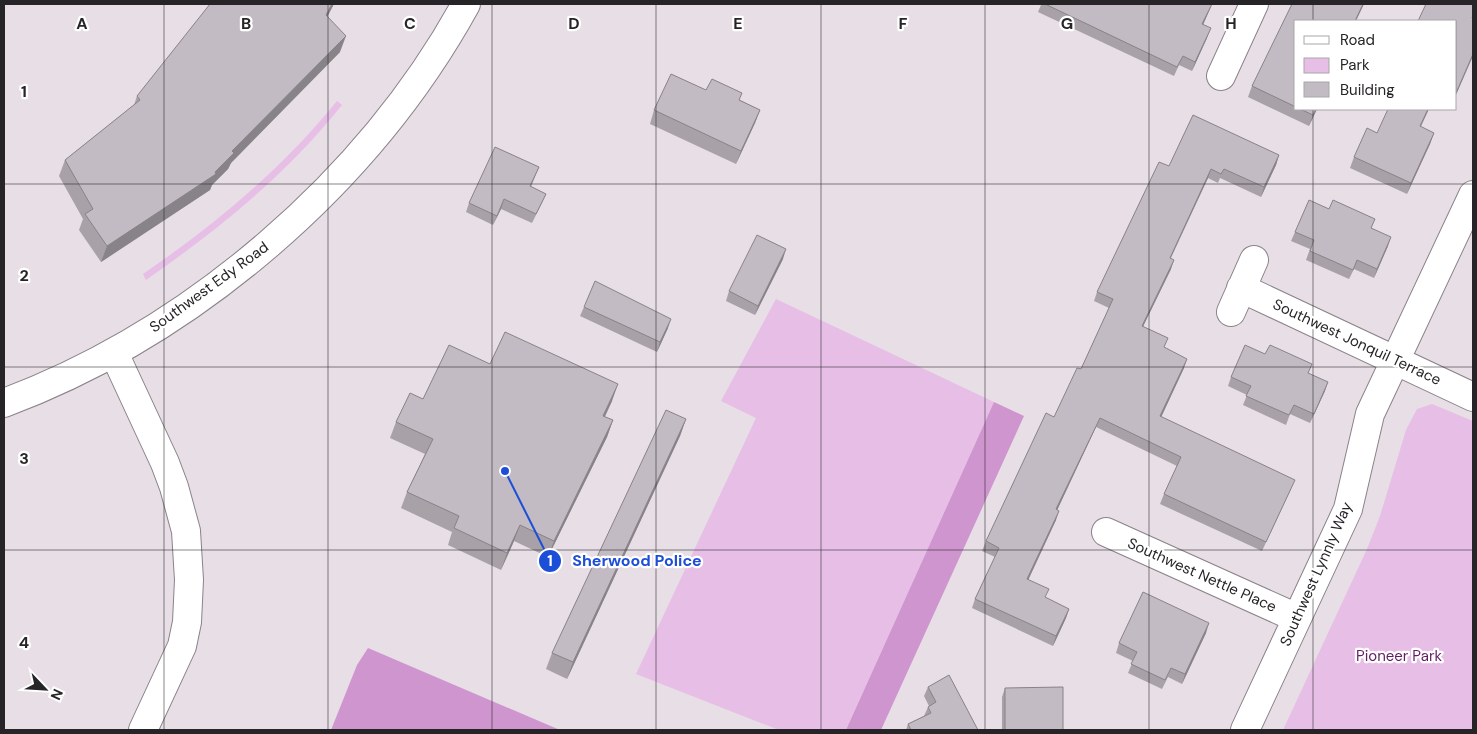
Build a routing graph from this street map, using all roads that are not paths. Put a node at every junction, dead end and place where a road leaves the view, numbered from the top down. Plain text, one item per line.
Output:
1 (466, 4) edge
2 (1254, 4) edge
3 (1221, 76) dead end
4 (1473, 195) edge
5 (1254, 260) dead end
6 (114, 353) junction
7 (1396, 360) junction
8 (1473, 397) edge
9 (4, 403) edge
10 (1106, 532) dead end
11 (1297, 618) junction
12 (143, 730) edge
13 (1245, 730) edge

1 - 6 street, Southwest Edy Road
2 - 3 street
4 - 7 street, Southwest Lynnly Way
5 - 7 street, Southwest Jonquil Terrace
6 - 9 street, Southwest Edy Road
6 - 12 street
7 - 8 street, Southwest Jonquil Terrace
7 - 11 street, Southwest Lynnly Way
10 - 11 street, Southwest Nettle Place
11 - 13 street, Southwest Lynnly Way

